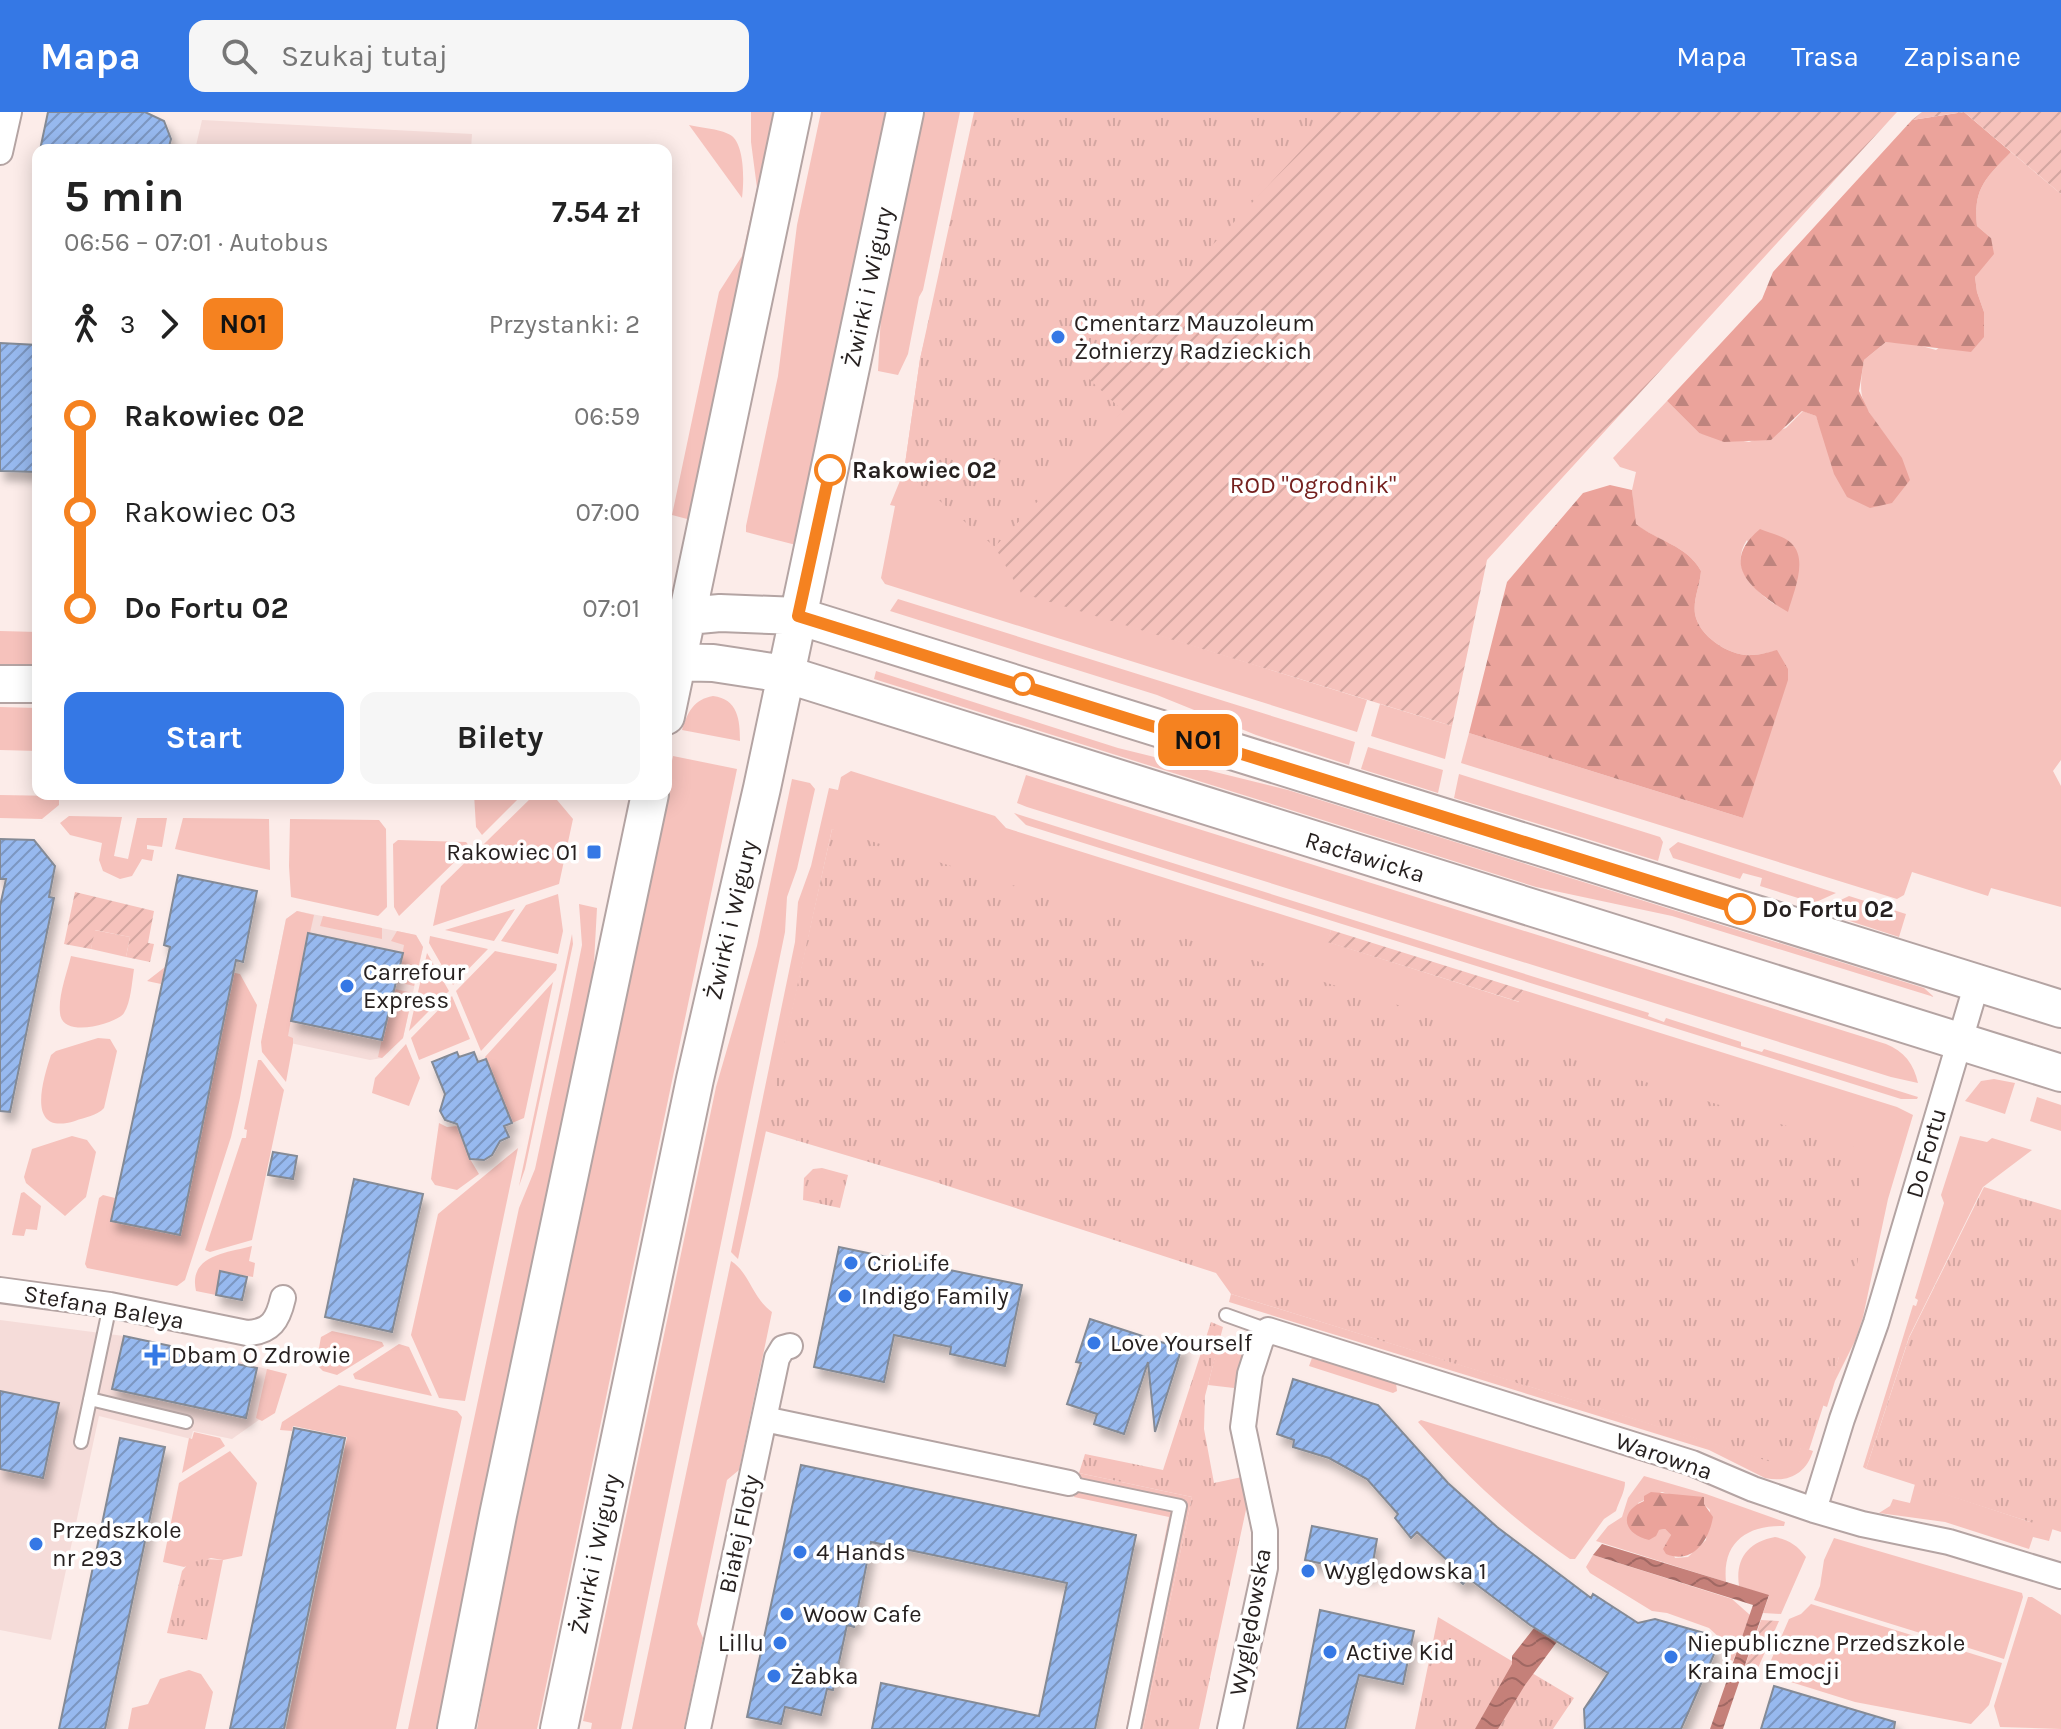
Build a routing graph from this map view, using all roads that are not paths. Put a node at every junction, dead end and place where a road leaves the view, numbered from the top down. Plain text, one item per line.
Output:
1 (9, 112) edge
2 (793, 112) edge
3 (905, 112) edge
4 (0, 152) edge
5 (798, 616) junction
6 (676, 617) edge
7 (672, 662) edge
8 (785, 674) junction
9 (0, 684) edge
10 (32, 684) edge
11 (649, 800) edge
12 (1977, 983) junction
13 (2061, 1009) edge
14 (1959, 1042) junction
15 (2061, 1073) edge
16 (0, 1290) edge
17 (283, 1298) dead end
18 (110, 1305) junction
19 (1226, 1315) dead end
20 (1268, 1330) junction
21 (790, 1346) dead end
22 (90, 1399) junction
23 (764, 1419) junction
24 (186, 1422) dead end
25 (81, 1442) dead end
26 (1069, 1483) joint
27 (1814, 1510) junction
28 (2061, 1576) edge
29 (456, 1729) edge
30 (559, 1729) edge
31 (698, 1729) edge
32 (1134, 1729) edge
33 (1230, 1729) edge

1 - 4 street
2 - 6 main road
3 - 5 main road, Żwirki i Wigury
5 - 6 main road
5 - 8 main road, Żwirki i Wigury
5 - 12 main road
6 - 7 main road
7 - 8 main road, Racławicka
8 - 14 main road, Racławicka
8 - 30 main road, Żwirki i Wigury
9 - 10 main road
11 - 29 main road
12 - 13 main road
12 - 14 street, Do Fortu
14 - 15 main road, Racławicka
14 - 27 street, Do Fortu
16 - 18 street, Stefana Baleya
17 - 18 street, Stefana Baleya
18 - 22 lane
19 - 20 lane
20 - 27 street, Warowna
20 - 33 street, Wyględowska
21 - 23 street, Białej Floty
22 - 24 lane
22 - 25 lane
23 - 26 street
23 - 31 street, Białej Floty
26 - 32 lane
27 - 28 street, Warowna

